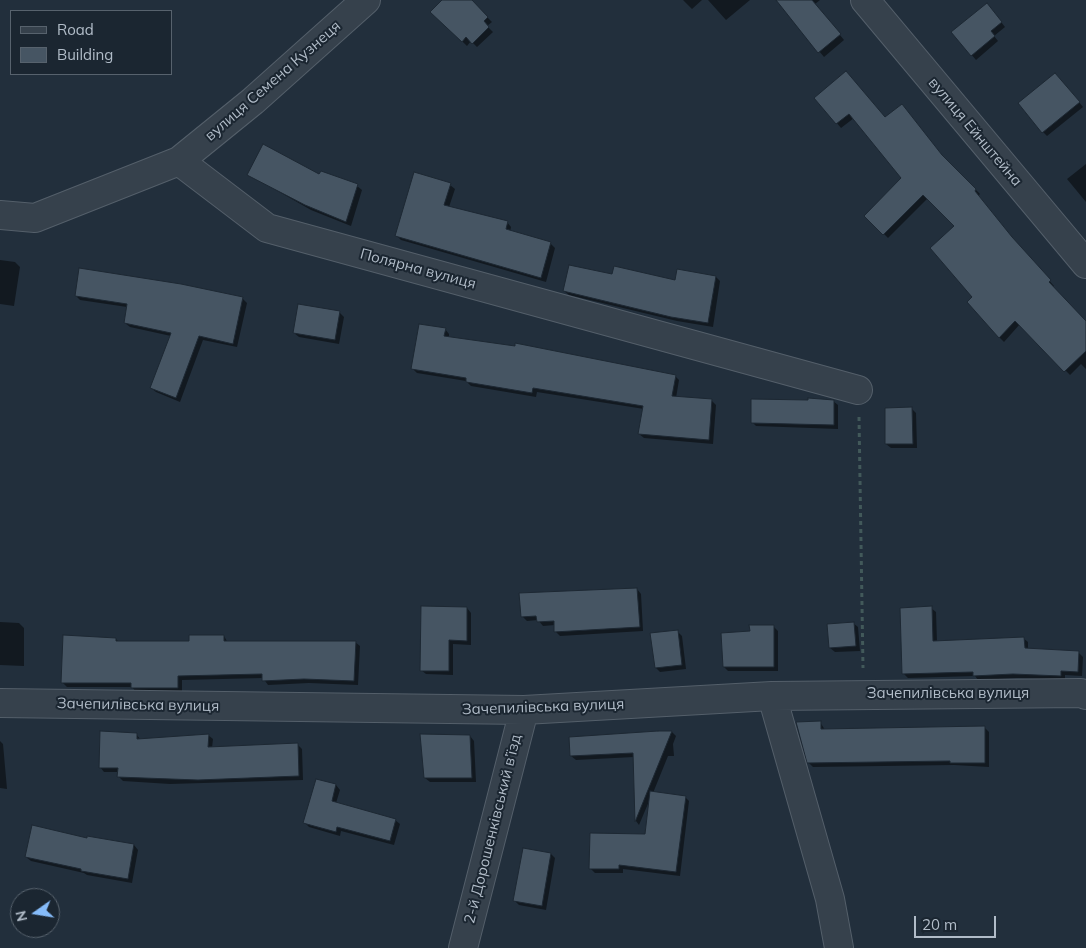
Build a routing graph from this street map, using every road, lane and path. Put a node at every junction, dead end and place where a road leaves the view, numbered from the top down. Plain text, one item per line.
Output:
1 (366, 0) edge
2 (865, 0) edge
3 (179, 161) junction
4 (0, 215) edge
5 (1086, 264) edge
6 (858, 390) joint
7 (864, 694) junction
8 (1086, 694) edge
9 (772, 696) junction
10 (0, 703) edge
11 (524, 710) junction
12 (463, 948) edge
13 (839, 948) edge

1 - 3 street, вулиця Семена Кузнеця
2 - 5 street, вулиця Ейнштейна
3 - 4 street
3 - 6 street, Полярна вулиця
6 - 7 path
7 - 8 street, Зачепилівська вулиця
7 - 9 street, Зачепилівська вулиця
9 - 11 street, Зачепилівська вулиця
9 - 13 street
10 - 11 street, Зачепилівська вулиця
11 - 12 street, 2-й Дорошенківський в’їзд

